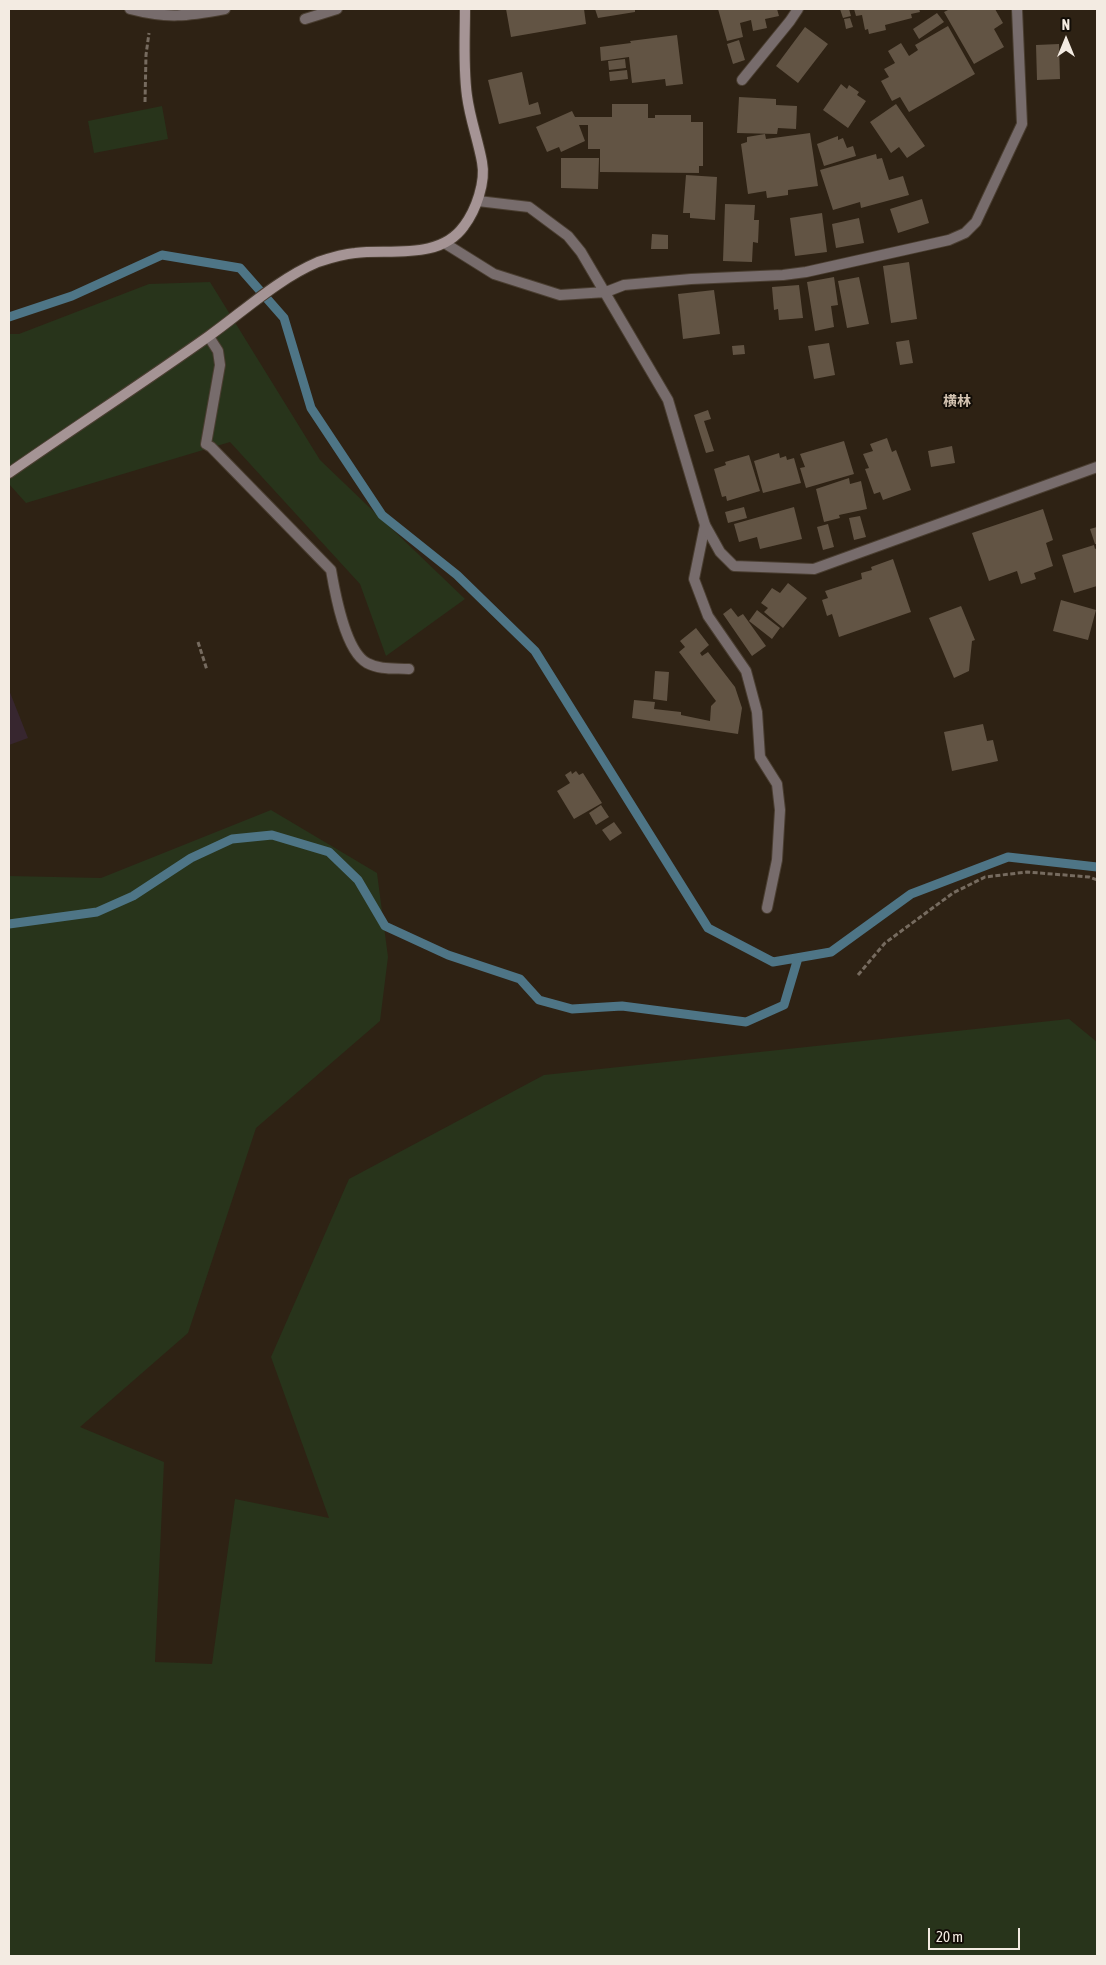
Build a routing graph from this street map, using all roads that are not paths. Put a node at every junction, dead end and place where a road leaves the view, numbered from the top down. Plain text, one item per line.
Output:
1 (130, 9) edge
2 (225, 9) edge
3 (337, 9) edge
4 (464, 9) edge
5 (798, 9) edge
6 (1017, 9) edge
7 (305, 19) dead end
8 (742, 80) dead end
9 (478, 201) junction
10 (446, 244) junction
11 (606, 292) junction
12 (209, 336) junction
13 (1097, 467) edge
14 (9, 472) edge
15 (705, 525) junction
16 (409, 669) dead end
17 (767, 908) dead end

1 - 2 street
3 - 7 street
4 - 9 street
5 - 8 street
6 - 11 street
9 - 10 street
9 - 11 street
10 - 11 street
10 - 12 street
11 - 15 street
12 - 14 street
12 - 16 street
13 - 15 street
15 - 17 street

